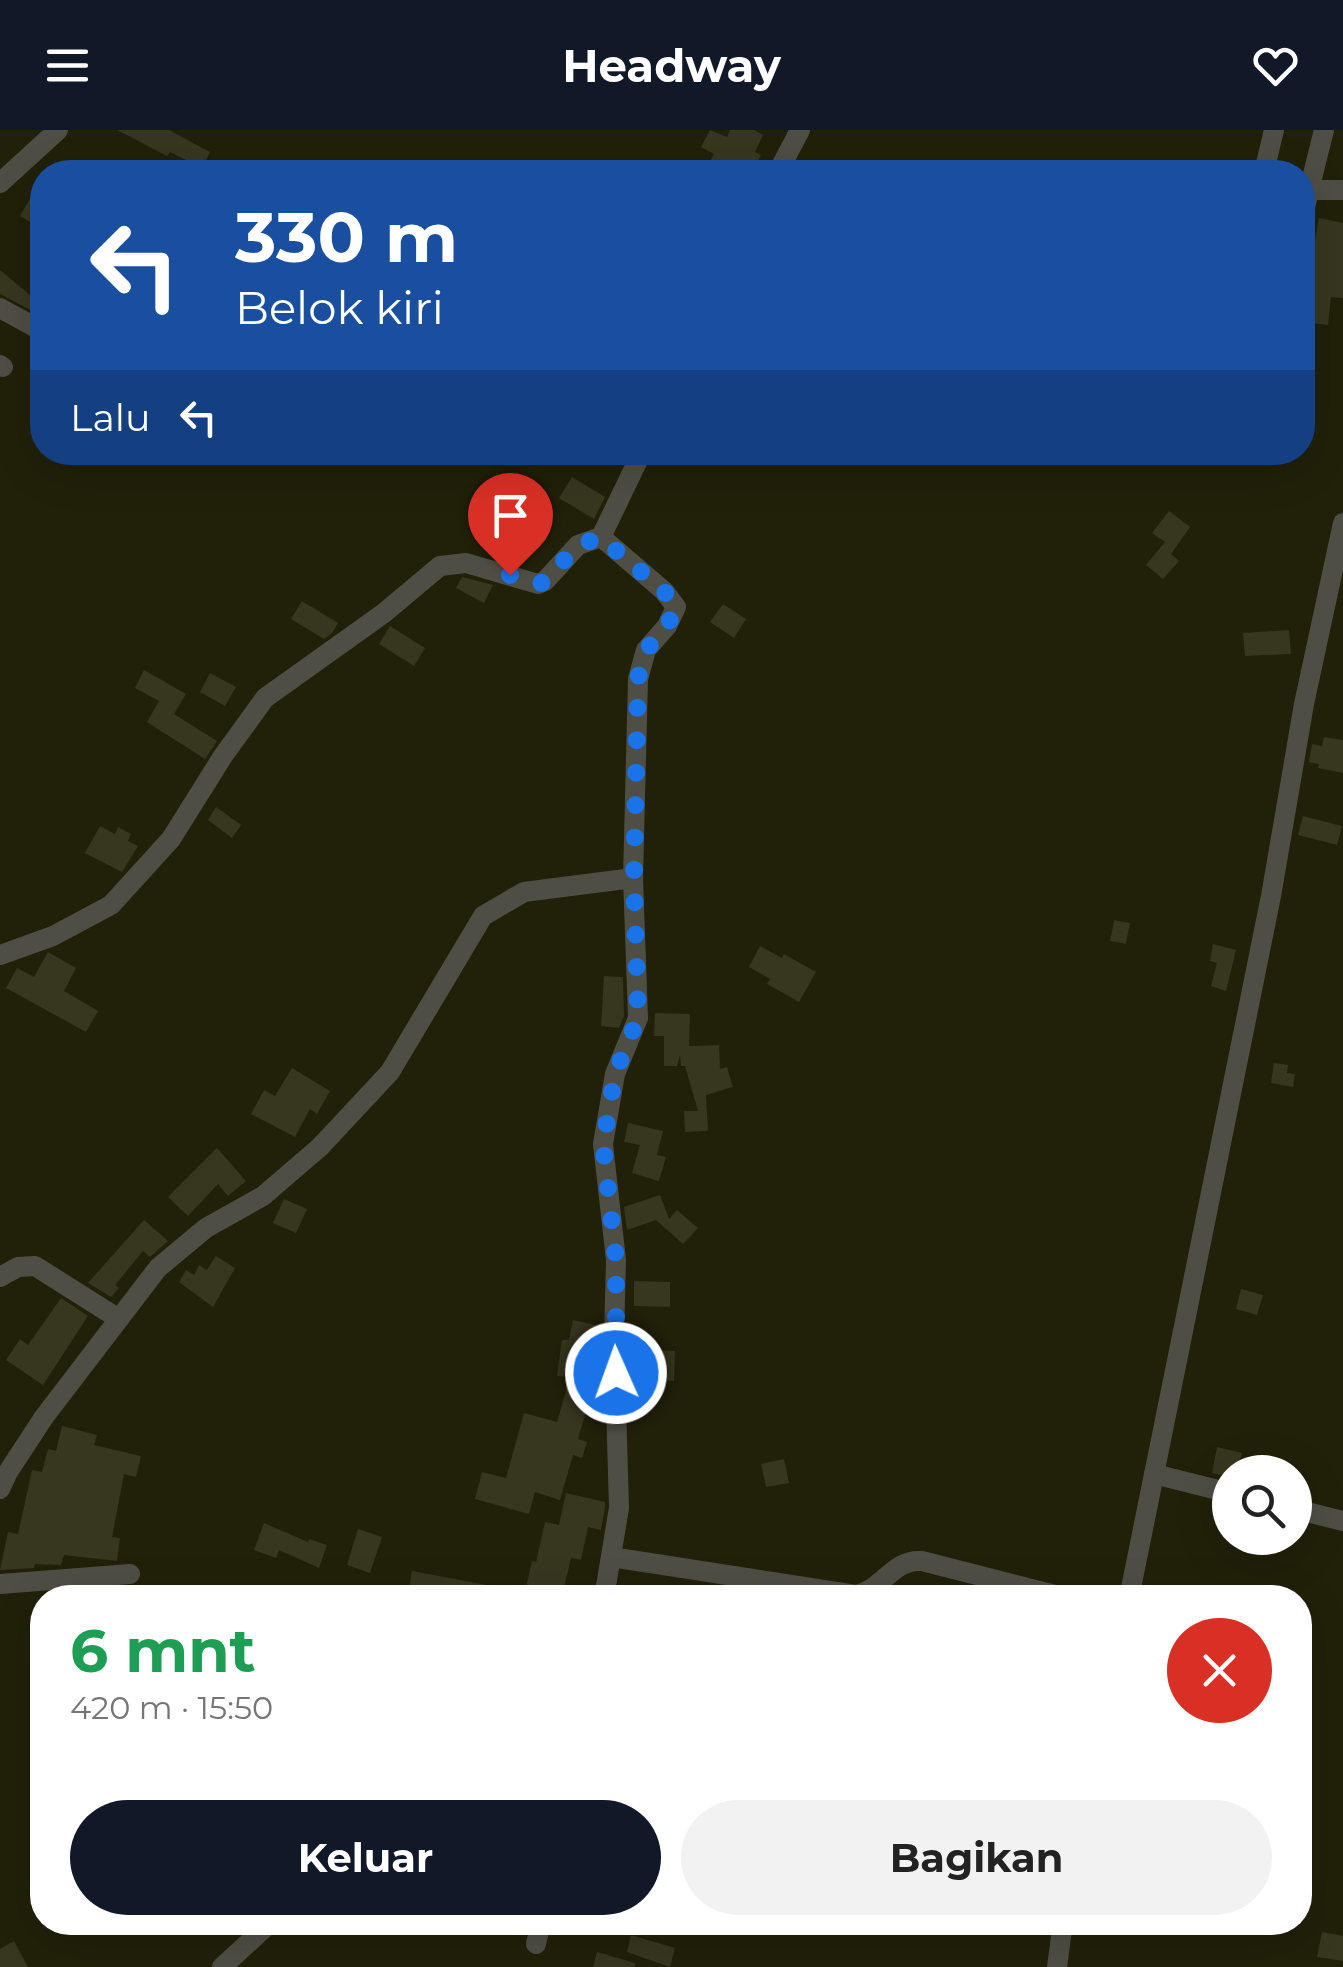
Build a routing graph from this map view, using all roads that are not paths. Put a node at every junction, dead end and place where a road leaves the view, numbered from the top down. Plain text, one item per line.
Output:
1 (58, 130) edge
2 (800, 130) edge
3 (1274, 130) edge
4 (1324, 130) edge
5 (784, 160) edge
6 (1267, 160) edge
7 (1315, 164) edge
8 (0, 183) edge
9 (1315, 190) edge
10 (1343, 190) edge
11 (0, 308) edge
12 (30, 324) edge
13 (636, 465) edge
14 (1343, 522) edge
15 (600, 537) junction
16 (634, 878) junction
17 (0, 955) edge
18 (0, 1277) edge
19 (119, 1319) junction
20 (1154, 1474) junction
21 (1212, 1488) edge
22 (0, 1490) edge
23 (1312, 1513) edge
24 (1343, 1520) edge
25 (611, 1556) junction
26 (130, 1574) dead end
27 (0, 1584) edge
28 (606, 1585) edge
29 (793, 1585) edge
30 (876, 1585) edge
31 (1016, 1585) edge
32 (1131, 1585) edge
33 (257, 1935) edge
34 (538, 1935) edge
35 (1062, 1935) edge
36 (536, 1944) dead end
37 (222, 1967) edge
38 (1057, 1967) edge

1 - 8 street
2 - 5 street
3 - 6 street
4 - 7 street
9 - 10 street
11 - 12 street
13 - 15 street
14 - 20 street
15 - 16 street
15 - 17 street
16 - 19 street
16 - 25 street
18 - 19 street
19 - 22 street
20 - 21 street
20 - 32 street
23 - 24 street
25 - 28 street
25 - 29 street
26 - 27 street
30 - 31 street
33 - 37 street
34 - 36 street
35 - 38 street

